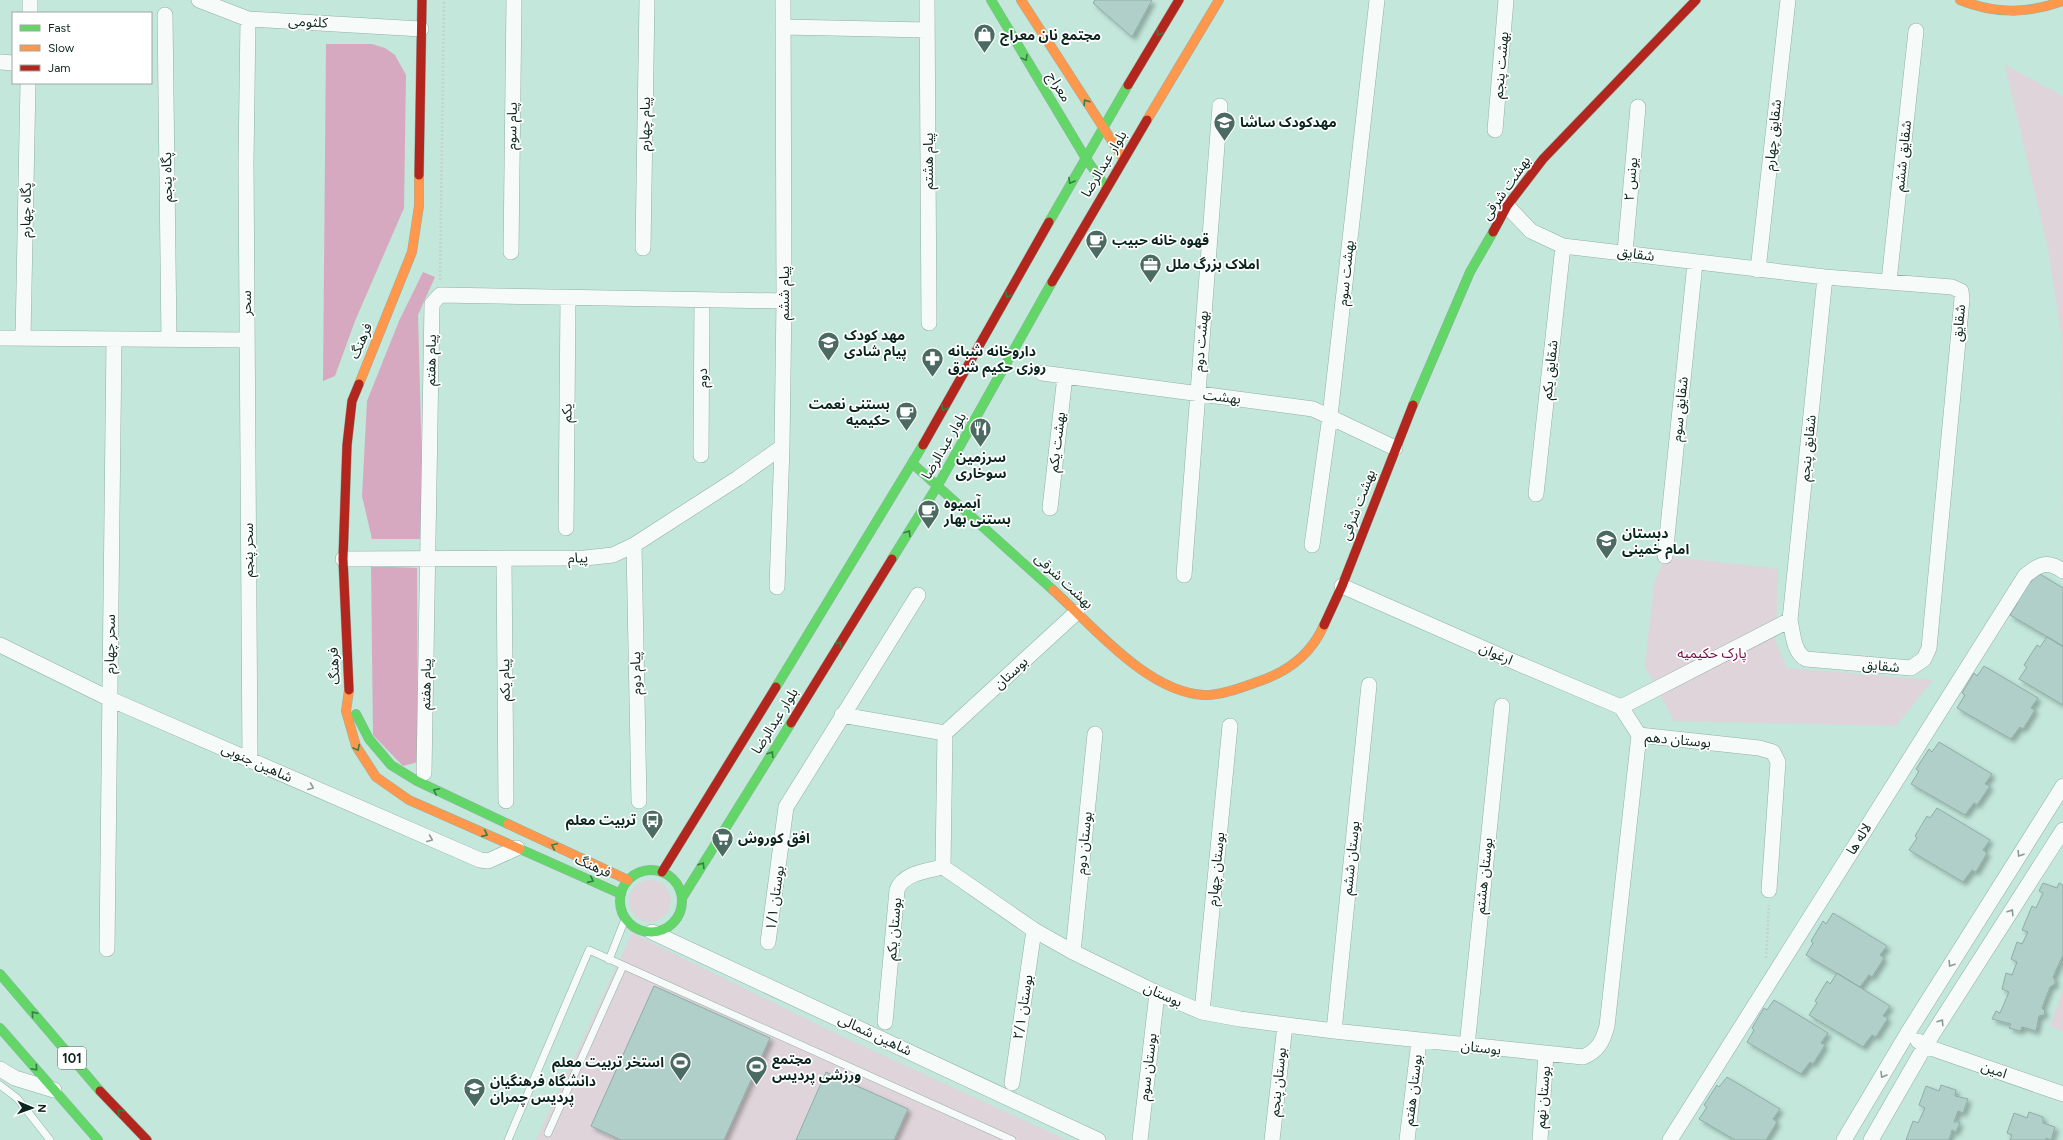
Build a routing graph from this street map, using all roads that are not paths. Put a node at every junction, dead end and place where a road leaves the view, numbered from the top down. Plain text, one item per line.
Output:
1 (30, 0) edge
2 (199, 0) edge
3 (422, 0) edge
4 (514, 0) edge
5 (647, 0) edge
6 (783, 0) edge
7 (927, 0) edge
8 (991, 0) edge
9 (1021, 0) edge
10 (1179, 0) edge
11 (1219, 0) edge
12 (1377, 0) edge
13 (1506, 0) edge
14 (1696, 0) edge
15 (1788, 0) edge
16 (1960, 0) edge
17 (2063, 1) edge
18 (30, 12) edge
19 (165, 15) dead end
20 (248, 19) junction
21 (783, 27) junction
22 (421, 28) junction
23 (928, 30) junction
24 (1916, 31) dead end
25 (0, 62) edge
26 (12, 63) edge
27 (28, 84) edge
28 (1220, 106) dead end
29 (1638, 106) dead end
30 (1102, 127) junction
31 (1495, 130) dead end
32 (1085, 157) junction
33 (1123, 158) junction
34 (1106, 187) junction
35 (1506, 206) junction
36 (1564, 246) junction
37 (643, 248) dead end
38 (511, 252) dead end
39 (1625, 252) junction
40 (1695, 263) junction
41 (1758, 270) junction
42 (1825, 277) junction
43 (1889, 281) junction
44 (568, 298) junction
45 (702, 300) junction
46 (784, 301) junction
47 (928, 322) dead end
48 (0, 338) edge
49 (23, 338) junction
50 (114, 339) junction
51 (169, 339) junction
52 (246, 340) junction
53 (1042, 372) dead end
54 (1065, 376) junction
55 (1197, 394) junction
56 (1330, 416) junction
57 (782, 447) junction
58 (1394, 448) junction
59 (701, 455) dead end
60 (913, 464) junction
61 (938, 485) junction
62 (1536, 494) dead end
63 (1050, 508) dead end
64 (566, 528) dead end
65 (634, 544) junction
66 (1312, 545) dead end
67 (1665, 556) dead end
68 (504, 558) junction
69 (343, 559) junction
70 (429, 560) junction
71 (2063, 571) edge
72 (1184, 575) dead end
73 (1342, 586) junction
74 (777, 587) dead end
75 (918, 595) dead end
76 (1077, 612) junction
77 (1790, 620) junction
78 (0, 645) edge
79 (1369, 685) dead end
80 (349, 696) junction
81 (110, 699) junction
82 (1502, 706) dead end
83 (1621, 707) junction
84 (842, 715) junction
85 (1230, 726) dead end
86 (945, 733) junction
87 (1095, 734) dead end
88 (1639, 735) junction
89 (250, 760) junction
90 (424, 773) dead end
91 (2063, 786) edge
92 (506, 801) dead end
93 (639, 801) dead end
94 (2036, 829) junction
95 (2063, 830) edge
96 (517, 848) junction
97 (2058, 848) edge
98 (943, 867) junction
99 (662, 872) junction
100 (628, 880) junction
101 (1770, 890) road end
102 (621, 894) junction
103 (682, 898) junction
104 (625, 919) junction
105 (1034, 930) junction
106 (652, 932) junction
107 (768, 942) dead end
108 (107, 949) dead end
109 (1073, 952) junction
110 (609, 960) junction
111 (623, 966) junction
112 (0, 974) edge
113 (1157, 993) junction
114 (1202, 1012) junction
115 (885, 1022) dead end
116 (1284, 1025) junction
117 (0, 1028) edge
118 (1334, 1031) junction
119 (1907, 1034) junction
120 (1419, 1041) junction
121 (1466, 1046) junction
122 (1925, 1046) junction
123 (1546, 1054) junction
124 (0, 1069) edge
125 (1012, 1083) dead end
126 (0, 1085) edge
127 (54, 1090) junction
128 (2063, 1094) edge
129 (548, 1133) dead end
130 (50, 1140) edge
131 (98, 1140) edge
132 (147, 1140) edge
133 (508, 1140) edge
134 (1012, 1140) edge
135 (1098, 1140) edge
136 (1140, 1140) edge
137 (1272, 1140) edge
138 (1407, 1140) edge
139 (1540, 1140) edge
140 (1670, 1140) edge
141 (1844, 1140) edge
142 (1871, 1140) edge

1 - 18 street
2 - 20 street, کلثومی
3 - 22 main road, فرهنگ
4 - 38 street, پیام سوم
5 - 37 street, پیام چهارم
6 - 21 street, پیام ششم
7 - 23 street, پیام هشتم
8 -> 32 main road, معراج
30 -> 9 main road, معراج
10 -> 30 main road, بلوار عبدالرضا
11 - 33 main road, بلوار عبدالرضا
12 - 56 street, بهشت سوم
13 - 31 street, بهشت پنجم
14 - 35 main road, بهشت شرقی
15 - 41 street, شقایق چهارم
16 - 17 main road
19 - 51 street, پگاه پنجم
20 - 22 street, کلثومی
20 - 52 street, سحر
21 - 23 street
21 - 46 street, پیام ششم
22 - 69 main road, فرهنگ
23 - 47 street, پیام هشتم
24 - 43 street, شقایق ششم
25 - 26 street
27 - 49 street, پگاه چهارم
28 - 55 street, بهشت دوم
29 - 39 street, یونس ۲
30 - 32 main road, بلوار عبدالرضا
30 - 33 main road, معراج
32 - 34 main road, معراج
32 -> 60 main road, بلوار عبدالرضا
33 - 34 main road, بلوار عبدالرضا
34 - 61 main road, بلوار عبدالرضا
35 - 36 street, شقایق
35 - 58 main road, بهشت شرقی
36 - 39 street, شقایق
36 - 62 street, شقایق یکم
39 - 40 street, شقایق
40 - 41 street, شقایق
40 - 67 street, شقایق سوم
41 - 42 street, شقایق
42 - 43 street, شقایق
42 - 77 street, شقایق پنجم
43 - 77 street, شقایق
44 - 45 street
44 - 64 street, یکم
44 - 70 street, پیام هفتم
45 - 46 street
45 - 59 street, دوم
46 - 57 street, پیام ششم
48 - 49 street
49 - 50 street
50 - 51 street
50 - 81 street, سحر چهارم
51 - 52 street
52 - 89 street, سحر پنجم
53 - 54 street, بهشت
54 - 55 street, بهشت
54 - 63 street, بهشت یکم
55 - 56 street, بهشت
55 - 72 street, بهشت دوم
56 - 58 street, بهشت
56 - 66 street, بهشت سوم
57 - 65 street, پیام
57 - 74 street, پیام ششم
58 - 73 main road, بهشت شرقی
60 - 61 main road, بهشت شرقی
60 - 99 main road, بلوار عبدالرضا
61 - 76 main road, بهشت شرقی
103 -> 61 main road, بلوار عبدالرضا
65 - 68 street, پیام
65 - 93 street, پیام دوم
68 - 70 street, پیام
68 - 92 street, پیام یکم
69 - 70 street, پیام
69 - 80 main road, فرهنگ
70 - 90 street, پیام هفتم
71 - 140 street, لاله ها
73 - 76 main road, بهشت شرقی
73 - 83 street, ارغوان
75 - 84 street, بوستان ۱/۱
76 - 86 street, بوستان
77 - 83 street
78 - 81 street, شاهین جنوبی
79 - 118 street, بوستان ششم
80 -> 96 main road, فرهنگ
100 -> 80 main road, فرهنگ
81 - 89 street, شاهین جنوبی
81 - 108 street, سحر چهارم
82 - 121 street, بوستان هشتم
83 - 88 street
84 - 86 street
84 - 107 street, بوستان ۱/۱
85 - 114 street, بوستان چهارم
86 - 98 street
87 - 109 street, بوستان دوم
88 - 101 street, بوستان دهم
88 - 123 street, بوستان دهم
89 -> 96 street, شاهین جنوبی
91 - 94 street
94 - 97 street
94 -> 119 street
95 - 97 street
96 -> 102 main road, فرهنگ
122 -> 97 street
98 - 105 street, بوستان
98 - 115 street, بوستان یکم
99 - 100 main road
99 - 103 main road
100 - 102 main road
102 - 104 main road
103 - 106 main road
104 - 106 main road
104 - 110 lane
105 - 109 street, بوستان
105 - 125 street, بوستان ۲/۱
106 - 135 street, شاهین شمالی
109 - 113 street, بوستان
110 - 111 lane
110 - 133 lane
111 - 129 lane
111 - 134 lane
132 -> 112 main road, 101
113 - 114 street, بوستان
113 - 136 street, بوستان سوم
114 - 116 street, بوستان
116 - 118 street, بوستان
116 - 137 street, بوستان پنجم
117 -> 127 main road, 101
118 - 120 street, بوستان
119 - 122 street, امین
119 -> 141 street
120 - 121 street, بوستان
120 - 138 street, بوستان هفتم
121 - 123 street, بوستان
122 - 128 street, امین
122 - 142 street
123 - 139 street, بوستان نهم
124 - 127 street
126 - 130 lane
127 - 131 main road, 101

